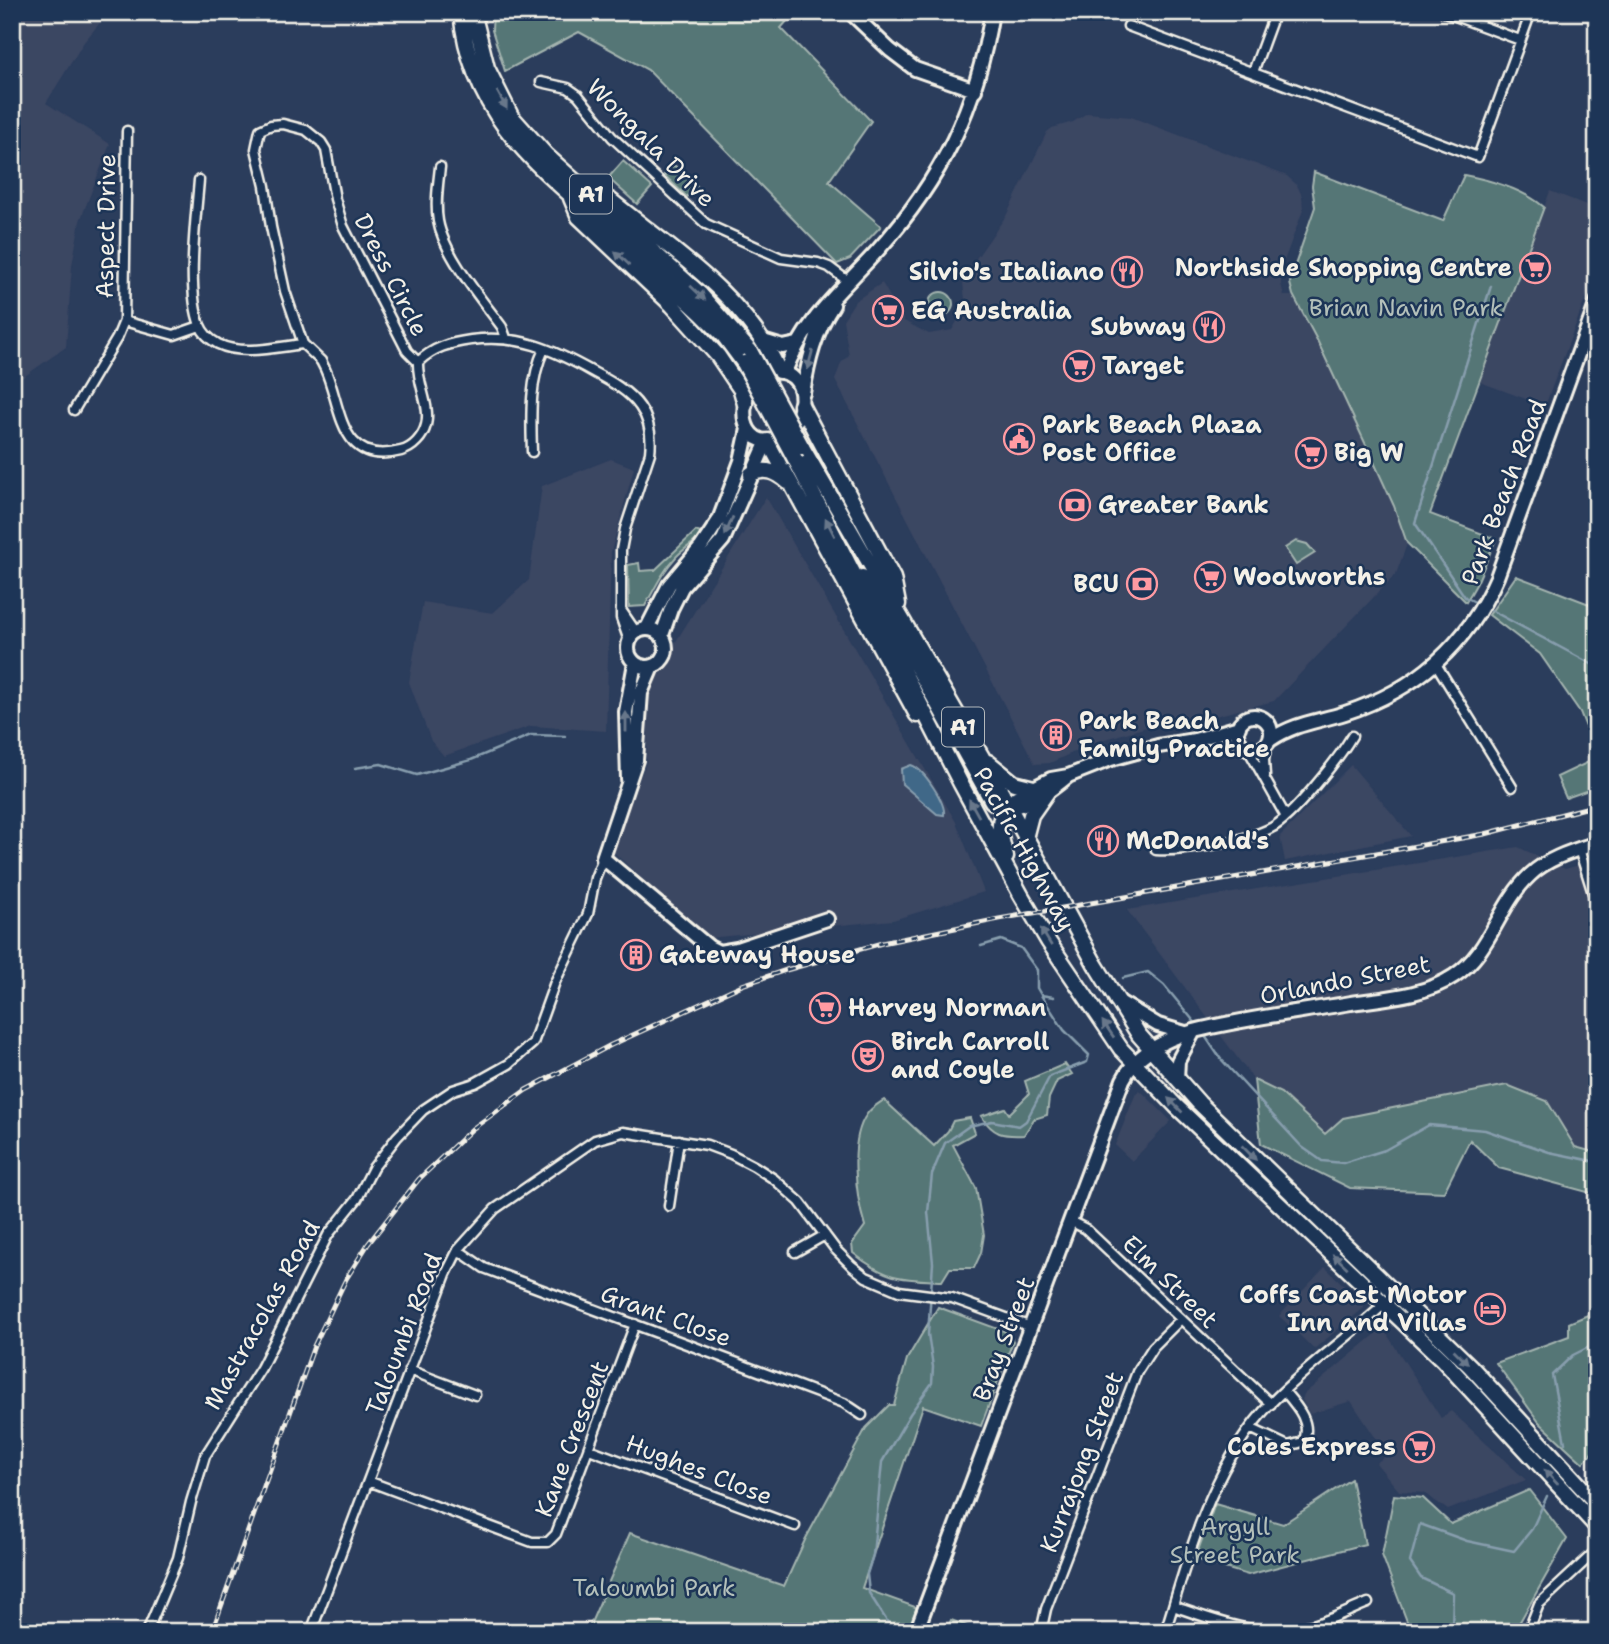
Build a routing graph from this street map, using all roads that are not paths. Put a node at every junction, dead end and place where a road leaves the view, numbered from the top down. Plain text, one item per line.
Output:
1 (461, 12) edge
2 (473, 12) edge
3 (850, 12) edge
4 (992, 12) edge
5 (1275, 12) edge
6 (1444, 12) edge
7 (1531, 12) edge
8 (1128, 26) dead end
9 (1520, 40) junction
10 (1253, 72) junction
11 (541, 82) dead end
12 (975, 90) junction
13 (127, 131) dead end
14 (440, 167) dead end
15 (199, 180) dead end
16 (569, 193) junction
17 (594, 198) junction
18 (849, 282) junction
19 (1597, 302) edge
20 (124, 321) junction
21 (200, 326) junction
22 (1592, 330) edge
23 (506, 338) junction
24 (763, 341) junction
25 (303, 344) junction
26 (797, 344) junction
27 (544, 349) junction
28 (747, 357) junction
29 (418, 362) junction
30 (782, 372) junction
31 (802, 402) junction
32 (745, 404) junction
33 (74, 410) dead end
34 (748, 429) junction
35 (767, 441) junction
36 (532, 452) dead end
37 (751, 474) junction
38 (792, 485) junction
39 (844, 555) junction
40 (900, 617) junction
41 (637, 634) junction
42 (662, 635) junction
43 (635, 663) junction
44 (1436, 664) junction
45 (652, 667) junction
46 (1265, 721) junction
47 (1304, 722) junction
48 (1239, 727) junction
49 (1352, 736) dead end
50 (1195, 740) junction
51 (1268, 742) junction
52 (1244, 746) junction
53 (982, 757) junction
54 (629, 782) junction
55 (1266, 782) junction
56 (961, 784) junction
57 (1512, 787) dead end
58 (1041, 790) junction
59 (1009, 807) junction
60 (1286, 817) junction
61 (1026, 838) junction
62 (1597, 843) edge
63 (1578, 849) junction
64 (1156, 850) dead end
65 (603, 858) junction
66 (1010, 875) junction
67 (1597, 906) edge
68 (827, 919) dead end
69 (1116, 1000) junction
70 (1189, 1032) junction
71 (1152, 1050) junction
72 (1133, 1063) junction
73 (1177, 1079) junction
74 (679, 1140) junction
75 (669, 1206) dead end
76 (1070, 1221) junction
77 (825, 1235) junction
78 (458, 1250) junction
79 (795, 1252) dead end
80 (1391, 1299) junction
81 (1181, 1319) junction
82 (635, 1324) junction
83 (1031, 1327) junction
84 (409, 1370) junction
85 (1284, 1391) junction
86 (475, 1395) dead end
87 (1271, 1404) junction
88 (862, 1415) dead end
89 (1250, 1428) junction
90 (589, 1449) junction
91 (368, 1481) junction
92 (1597, 1504) edge
93 (795, 1526) dead end
94 (1597, 1527) edge
95 (1597, 1550) edge
96 (1368, 1603) dead end
97 (1173, 1606) junction
98 (147, 1632) edge
99 (311, 1632) edge
100 (916, 1632) edge
101 (1041, 1632) edge
102 (1165, 1632) edge
103 (1528, 1632) edge

1 - 16 highway, Pacific Highway / A1
2 -> 17 highway, Pacific Highway / A1
3 - 12 street
4 - 12 street
5 - 10 street
6 - 9 street
7 - 9 street
8 - 10 street
9 - 10 street
11 - 18 street, Wongala Drive
12 - 18 street
13 - 20 street, Aspect Drive
14 - 23 street
15 - 21 street
16 - 28 highway, Pacific Highway / A1
32 -> 16 highway
17 - 24 highway
17 -> 28 highway, Pacific Highway / A1
18 - 26 street
18 -> 31 street
19 - 22 street, Park Beach Road
20 - 21 street
20 - 33 street
21 - 25 street
22 - 44 street, Park Beach Road
23 - 27 street
23 - 29 street
24 - 26 street
24 - 30 highway
25 - 29 street, Dress Circle
25 - 29 street, Dress Circle
26 - 30 street
27 - 36 street
27 - 41 street
39 -> 28 highway, Pacific Highway / A1, bridge
28 - 40 highway, Pacific Highway / A1, bridge
30 - 31 street
30 - 32 street
31 - 35 street
31 - 40 highway
32 - 34 street
34 - 35 street
34 - 41 street
35 - 37 street
35 - 38 highway
37 - 38 highway
37 -> 42 street
38 - 56 highway
39 - 56 highway, Pacific Highway / A1
39 - 59 highway
40 - 53 highway, Pacific Highway / A1
41 - 42 street
41 - 43 street
42 - 45 street
43 - 45 street
54 -> 43 street, Mastracolas Road
44 - 47 street, Park Beach Road
44 - 57 street
45 - 54 street, Mastracolas Road
46 - 47 street, Park Beach Road
46 - 48 street
46 - 51 street
47 - 51 street, Park Beach Road
48 - 50 street
48 - 52 street
49 - 60 street
50 - 52 street
50 - 58 street
51 - 52 street
51 - 55 street
52 - 55 street
53 - 58 highway
53 - 59 highway, Pacific Highway / A1
54 - 65 street, Mastracolas Road
55 - 60 street
66 -> 56 highway, Pacific Highway / A1
58 - 59 street
58 - 61 highway
59 - 61 highway, Pacific Highway / A1
59 - 66 highway
60 - 64 street
61 - 69 highway, Pacific Highway / A1
62 - 63 street, Orlando Street
63 - 67 street
63 - 70 street, Orlando Street
65 - 68 street
65 - 98 street, Mastracolas Road
72 -> 66 highway, Pacific Highway / A1
69 - 70 street
69 - 71 highway, Pacific Highway / A1
70 - 71 street, Orlando Street
70 - 73 street
71 - 72 street, Orlando Street
71 - 73 highway, Pacific Highway / A1
72 - 76 street, Bray Street
80 -> 72 highway, Pacific Highway / A1
73 -> 80 highway, Pacific Highway / A1
74 - 75 street
74 - 77 street, Taloumbi Road
74 - 78 street, Taloumbi Road
76 - 81 street, Elm Street
76 - 83 street, Bray Street
77 - 79 street
77 - 83 street, Taloumbi Road
78 - 82 street, Grant Close
78 - 84 street, Taloumbi Road
80 - 85 street
80 -> 92 highway, Pacific Highway / A1
94 -> 80 highway, Pacific Highway / A1
81 - 87 street, Elm Street
81 - 101 street, Kurrajong Street
82 - 88 street, Grant Close
82 - 90 street, Kane Crescent
83 - 100 street, Bray Street
84 - 86 street
84 - 91 street, Taloumbi Road
85 - 87 street
85 - 89 street
87 - 89 street
89 - 97 street
90 - 91 street, Kane Crescent
90 - 93 street, Hughes Close
91 - 99 street, Taloumbi Road
95 - 103 street
96 - 97 street
97 - 102 street

